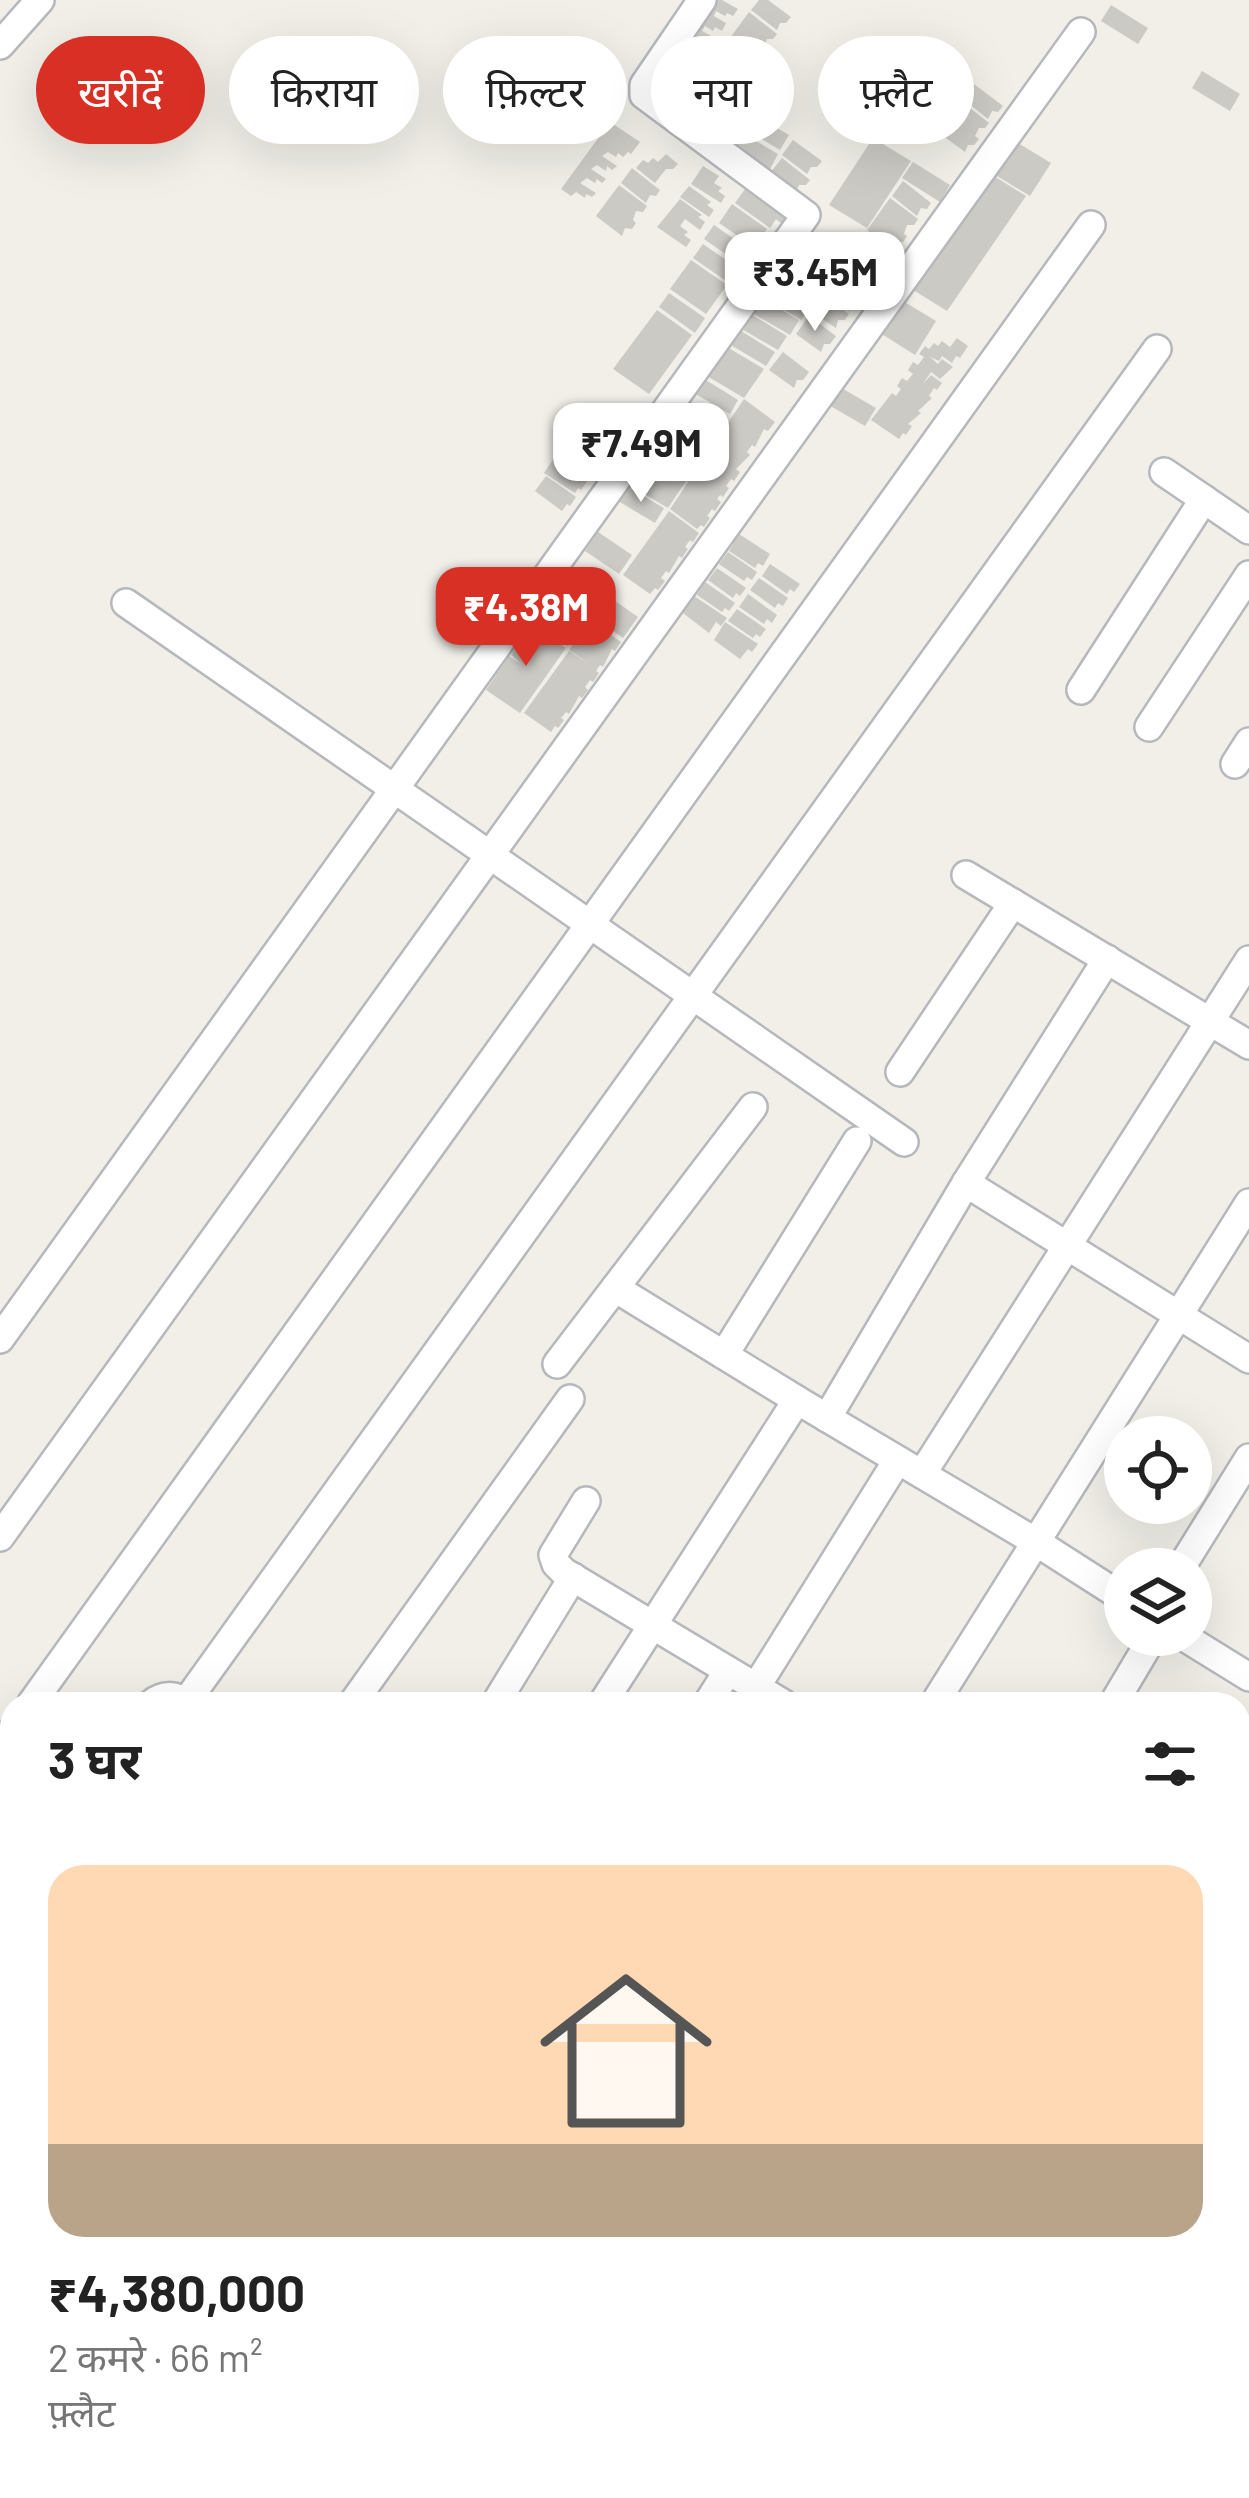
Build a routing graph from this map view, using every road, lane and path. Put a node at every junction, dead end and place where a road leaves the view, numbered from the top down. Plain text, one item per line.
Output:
1 (40, 0) edge
2 (702, 0) edge
3 (1081, 32) dead end
4 (0, 44) edge
5 (1091, 225) dead end
6 (1156, 349) dead end
7 (1164, 472) dead end
8 (1204, 499) junction
9 (1249, 530) edge
10 (1249, 575) edge
11 (126, 603) dead end
12 (1082, 690) dead end
13 (1149, 727) dead end
14 (394, 789) junction
15 (491, 856) junction
16 (966, 875) dead end
17 (1013, 903) junction
18 (589, 925) junction
19 (1107, 959) junction
20 (1249, 960) edge
21 (692, 997) junction
22 (1210, 1021) junction
23 (1249, 1045) edge
24 (900, 1072) dead end
25 (753, 1108) dead end
26 (857, 1141) dead end
27 (904, 1142) dead end
28 (966, 1183) junction
29 (1249, 1203) edge
30 (1065, 1245) junction
31 (615, 1288) junction
32 (1178, 1317) junction
33 (0, 1339) edge
34 (724, 1355) junction
35 (1249, 1359) edge
36 (556, 1364) dead end
37 (570, 1399) dead end
38 (797, 1400) junction
39 (827, 1418) junction
40 (1249, 1458) edge
41 (909, 1467) junction
42 (586, 1501) dead end
43 (0, 1537) edge
44 (1036, 1542) junction
45 (1193, 1548) edge
46 (573, 1577) junction
47 (1104, 1586) edge
48 (652, 1625) junction
49 (1212, 1652) edge
50 (1142, 1656) edge
51 (728, 1671) junction
52 (1247, 1672) edge
53 (756, 1687) junction
54 (40, 1692) edge
55 (195, 1692) edge
56 (361, 1692) edge
57 (502, 1692) edge
58 (610, 1692) edge
59 (715, 1692) edge
60 (764, 1692) edge
61 (942, 1692) edge
62 (1120, 1692) edge

1 - 4 street
2 - 14 street
3 - 15 street
5 - 18 street
6 - 21 street
7 - 8 street
8 - 9 street
8 - 12 street
10 - 13 street
11 - 14 street
14 - 15 street
14 - 33 street
15 - 18 street
15 - 43 street
16 - 17 street
17 - 19 street
17 - 24 street
18 - 21 street
18 - 54 street
19 - 22 street
19 - 28 street
20 - 22 street
21 - 27 street
21 - 55 street
22 - 23 street
22 - 30 street
25 - 31 street
26 - 34 street
28 - 30 street
28 - 39 street
29 - 32 street
30 - 32 street
30 - 41 street
31 - 34 street
31 - 36 street
32 - 35 street
32 - 44 street
34 - 38 street
37 - 56 street
38 - 39 street
38 - 48 street
39 - 41 street
40 - 45 street
41 - 44 street
41 - 53 street
42 - 46 street
44 - 47 street
44 - 61 street
46 - 48 street
46 - 57 street
48 - 51 street
48 - 58 street
49 - 52 street
50 - 62 street
51 - 53 street
51 - 59 street
53 - 60 street

